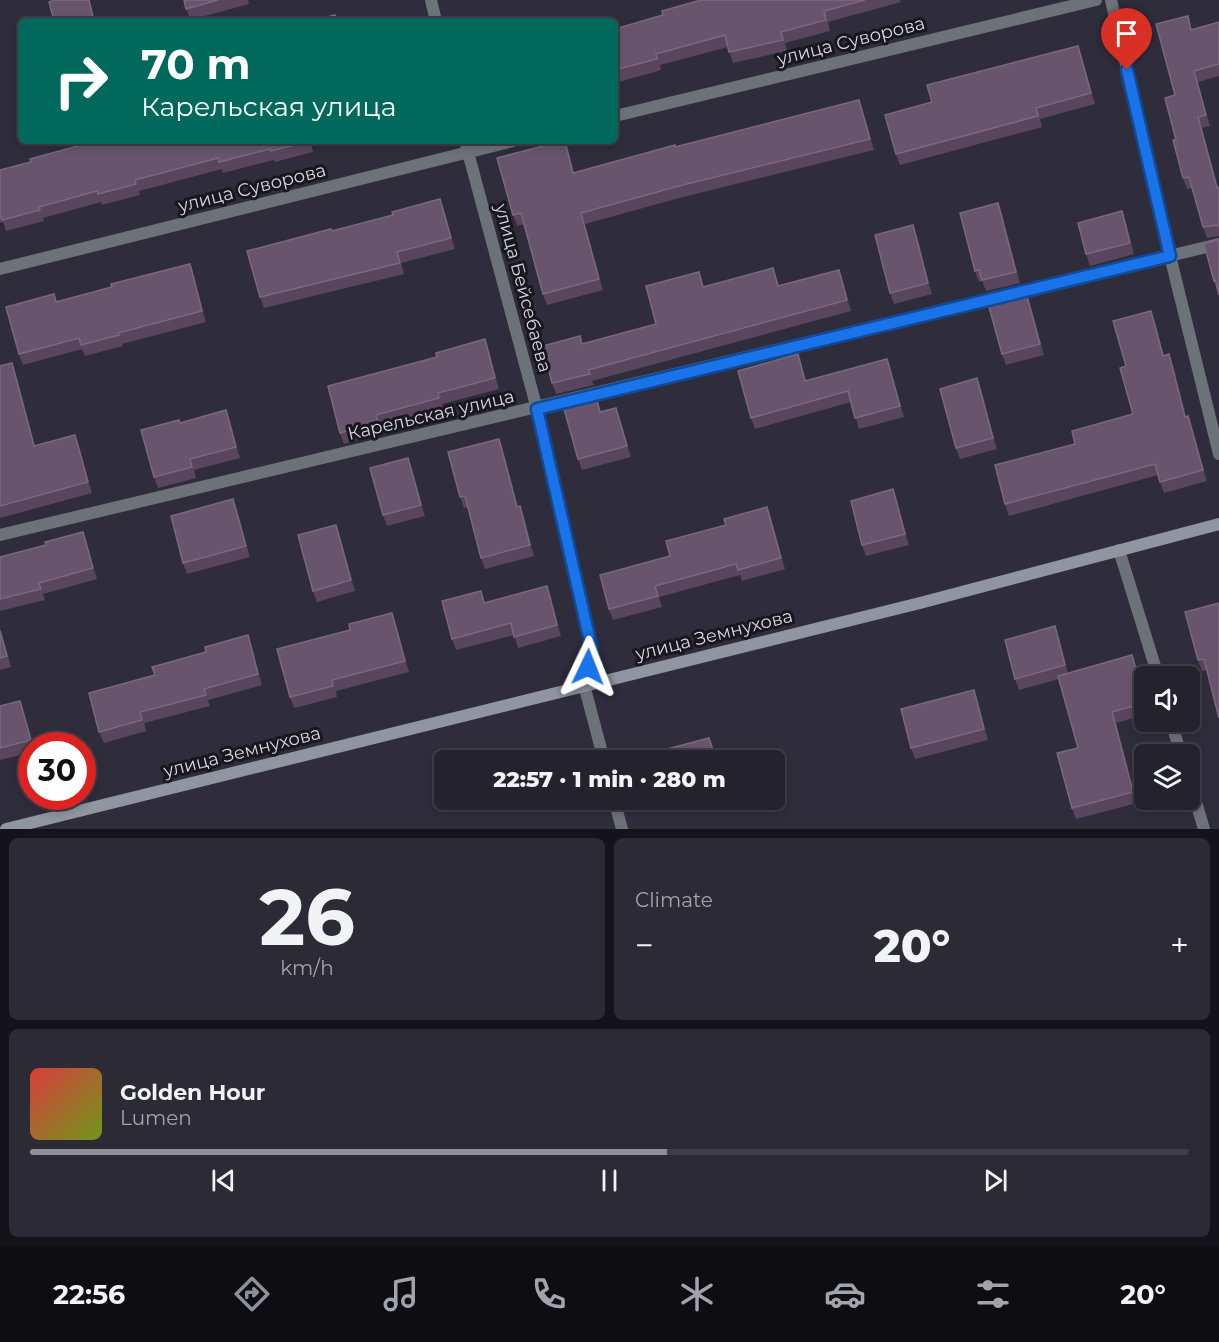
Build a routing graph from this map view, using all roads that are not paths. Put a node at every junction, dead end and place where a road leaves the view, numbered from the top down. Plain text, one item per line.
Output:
1 (431, 0) edge
2 (1096, 0) edge
3 (1111, 0) edge
4 (435, 18) edge
5 (618, 115) edge
6 (490, 144) edge
7 (467, 147) edge
8 (1219, 244) edge
9 (1170, 256) junction
10 (0, 269) edge
11 (537, 409) junction
12 (1219, 454) edge
13 (1219, 524) edge
14 (0, 535) edge
15 (1119, 550) junction
16 (1155, 666) edge
17 (584, 685) junction
18 (601, 750) edge
19 (617, 810) edge
20 (1198, 810) edge
21 (6, 829) edge
22 (622, 829) edge
23 (1204, 829) edge

1 - 4 street
2 - 5 street, улица Суворова
3 - 9 street
6 - 7 street, улица Суворова
7 - 10 street, улица Суворова
7 - 11 street, улица Бейсебаева
8 - 9 street, Карельская улица
9 - 11 street, Карельская улица
9 - 12 street
11 - 14 street, Карельская улица
11 - 17 street, улица Бейсебаева
13 - 15 street, улица Земнухова
15 - 16 street
15 - 17 street, улица Земнухова
17 - 18 street, улица Бейсебаева
17 - 21 street, улица Земнухова
19 - 22 street
20 - 23 street

